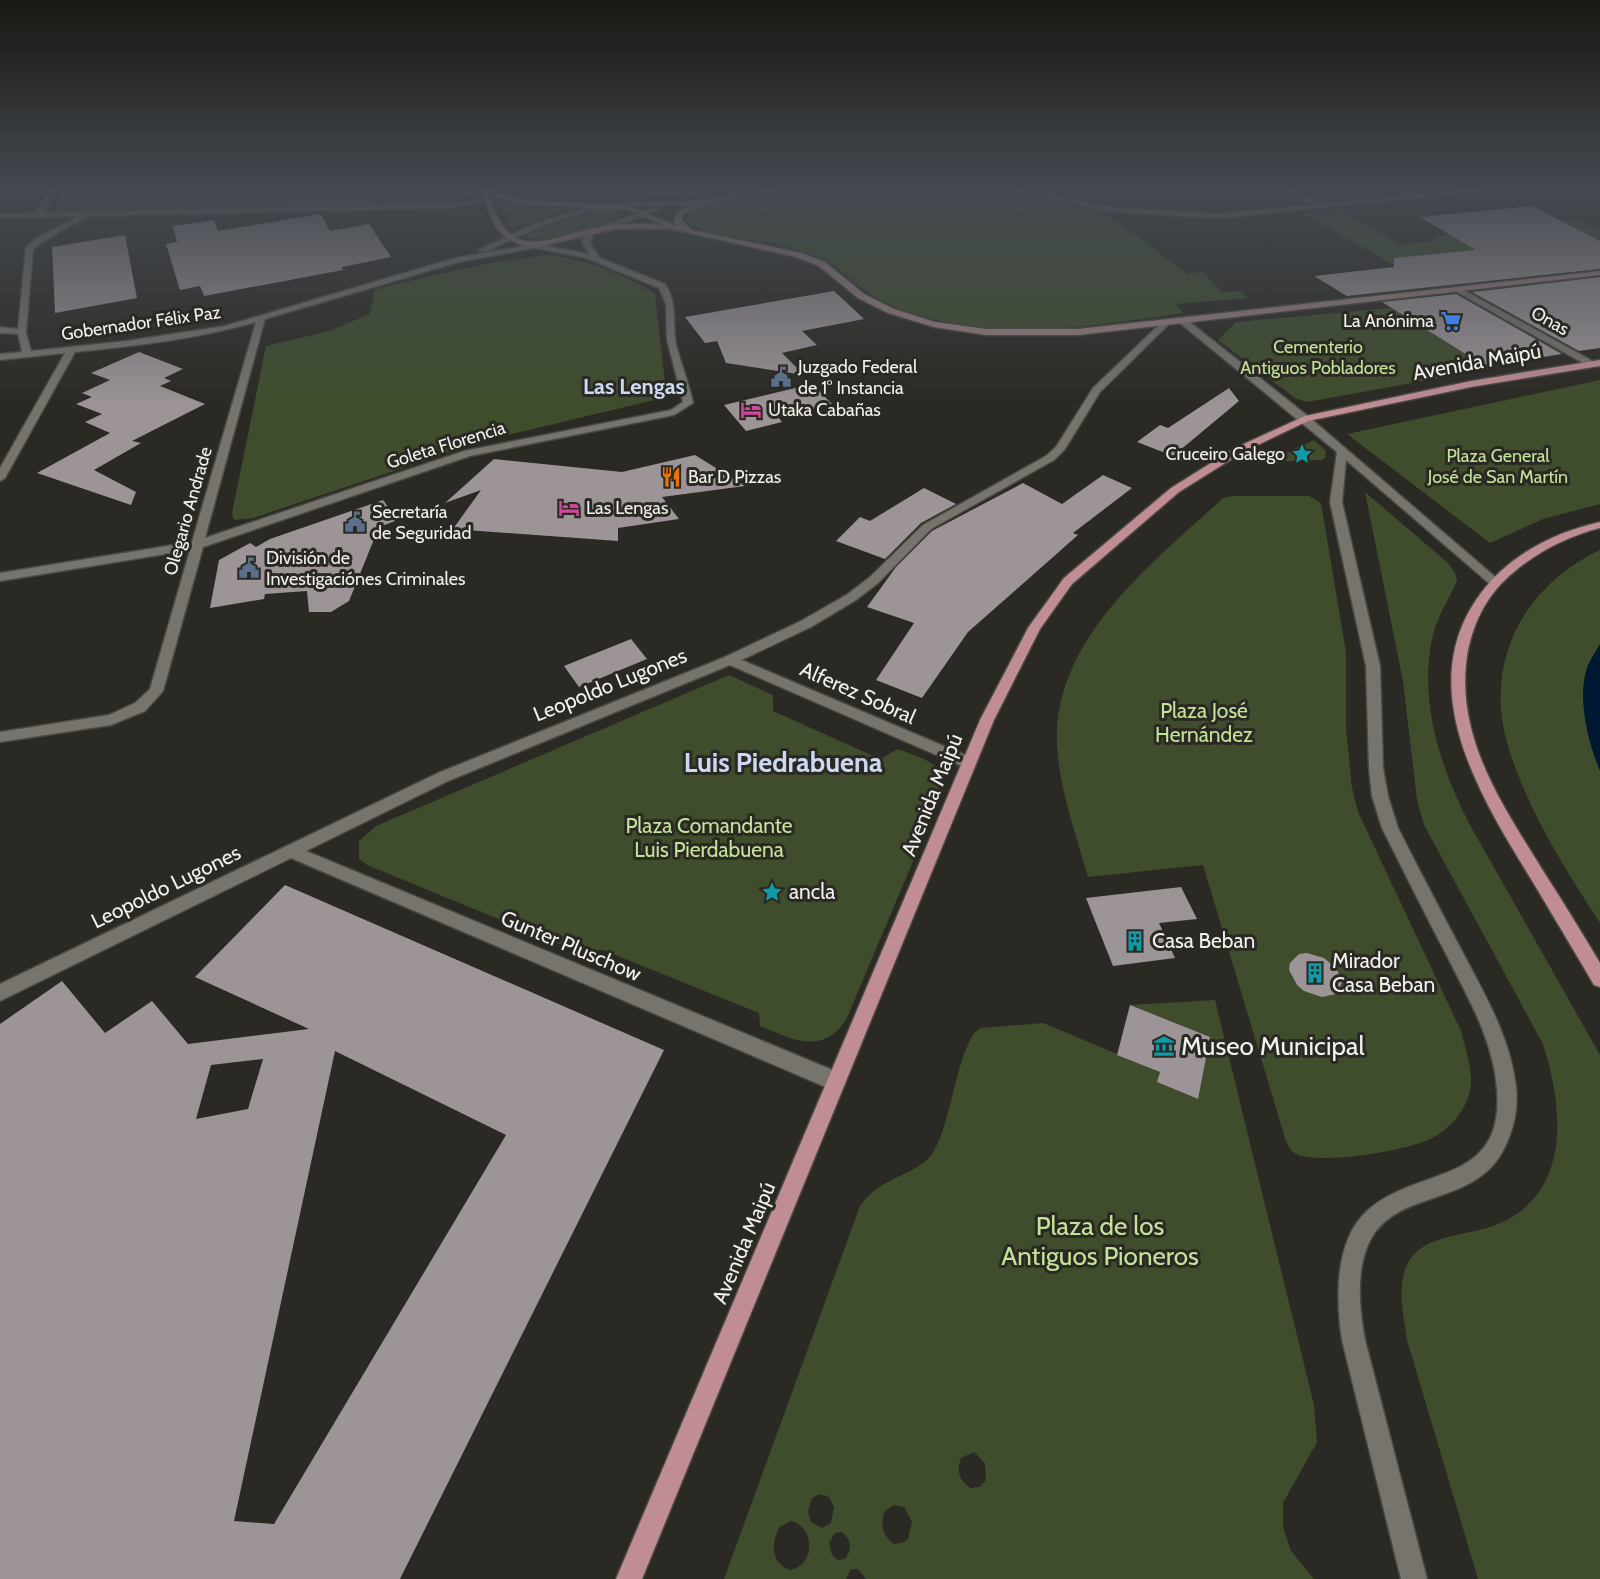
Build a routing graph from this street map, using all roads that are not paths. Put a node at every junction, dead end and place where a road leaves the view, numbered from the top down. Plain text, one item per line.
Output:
1 (28, 260) edge
2 (458, 260) edge
3 (599, 260) edge
4 (813, 260) edge
5 (1600, 273) edge
6 (1460, 290) junction
7 (261, 319) junction
8 (1183, 321) junction
9 (1166, 323) junction
10 (0, 330) edge
11 (22, 332) junction
12 (72, 349) junction
13 (27, 354) junction
14 (0, 357) edge
15 (1598, 365) edge
16 (1305, 419) junction
17 (1342, 453) junction
18 (0, 478) edge
19 (1600, 525) edge
20 (196, 545) junction
21 (0, 577) edge
22 (1494, 581) junction
23 (730, 660) junction
24 (0, 737) edge
25 (969, 763) junction
26 (290, 851) junction
27 (1600, 979) edge
28 (0, 993) edge
29 (835, 1081) junction
30 (629, 1579) edge
31 (1414, 1579) edge

1 - 11 street
2 - 7 street, Gobernador Félix Paz
3 - 20 street, Goleta Florencia
4 - 9 main road
5 - 6 main road
6 - 8 main road
6 - 15 street, Onas
7 - 12 street, Gobernador Félix Paz
7 - 20 street, Olegario Andrade
8 - 9 main road
8 - 16 street
9 - 23 street, Leopoldo Lugones
10 - 11 street
11 - 13 street
12 - 13 street, Gobernador Félix Paz
12 - 18 street
13 - 14 street, Gobernador Félix Paz
15 - 16 main road, Avenida Maipú
16 - 17 street
16 - 25 main road, Avenida Maipú
17 - 22 street
17 - 31 street
19 - 22 main road
20 - 21 street, Goleta Florencia
20 - 24 street, Olegario Andrade
22 - 27 main road
23 - 25 street, Alferez Sobral
23 - 26 street, Leopoldo Lugones
25 - 29 main road, Avenida Maipú
26 - 28 street, Leopoldo Lugones
26 - 29 street, Gunter Pluschow
29 - 30 main road, Avenida Maipú

